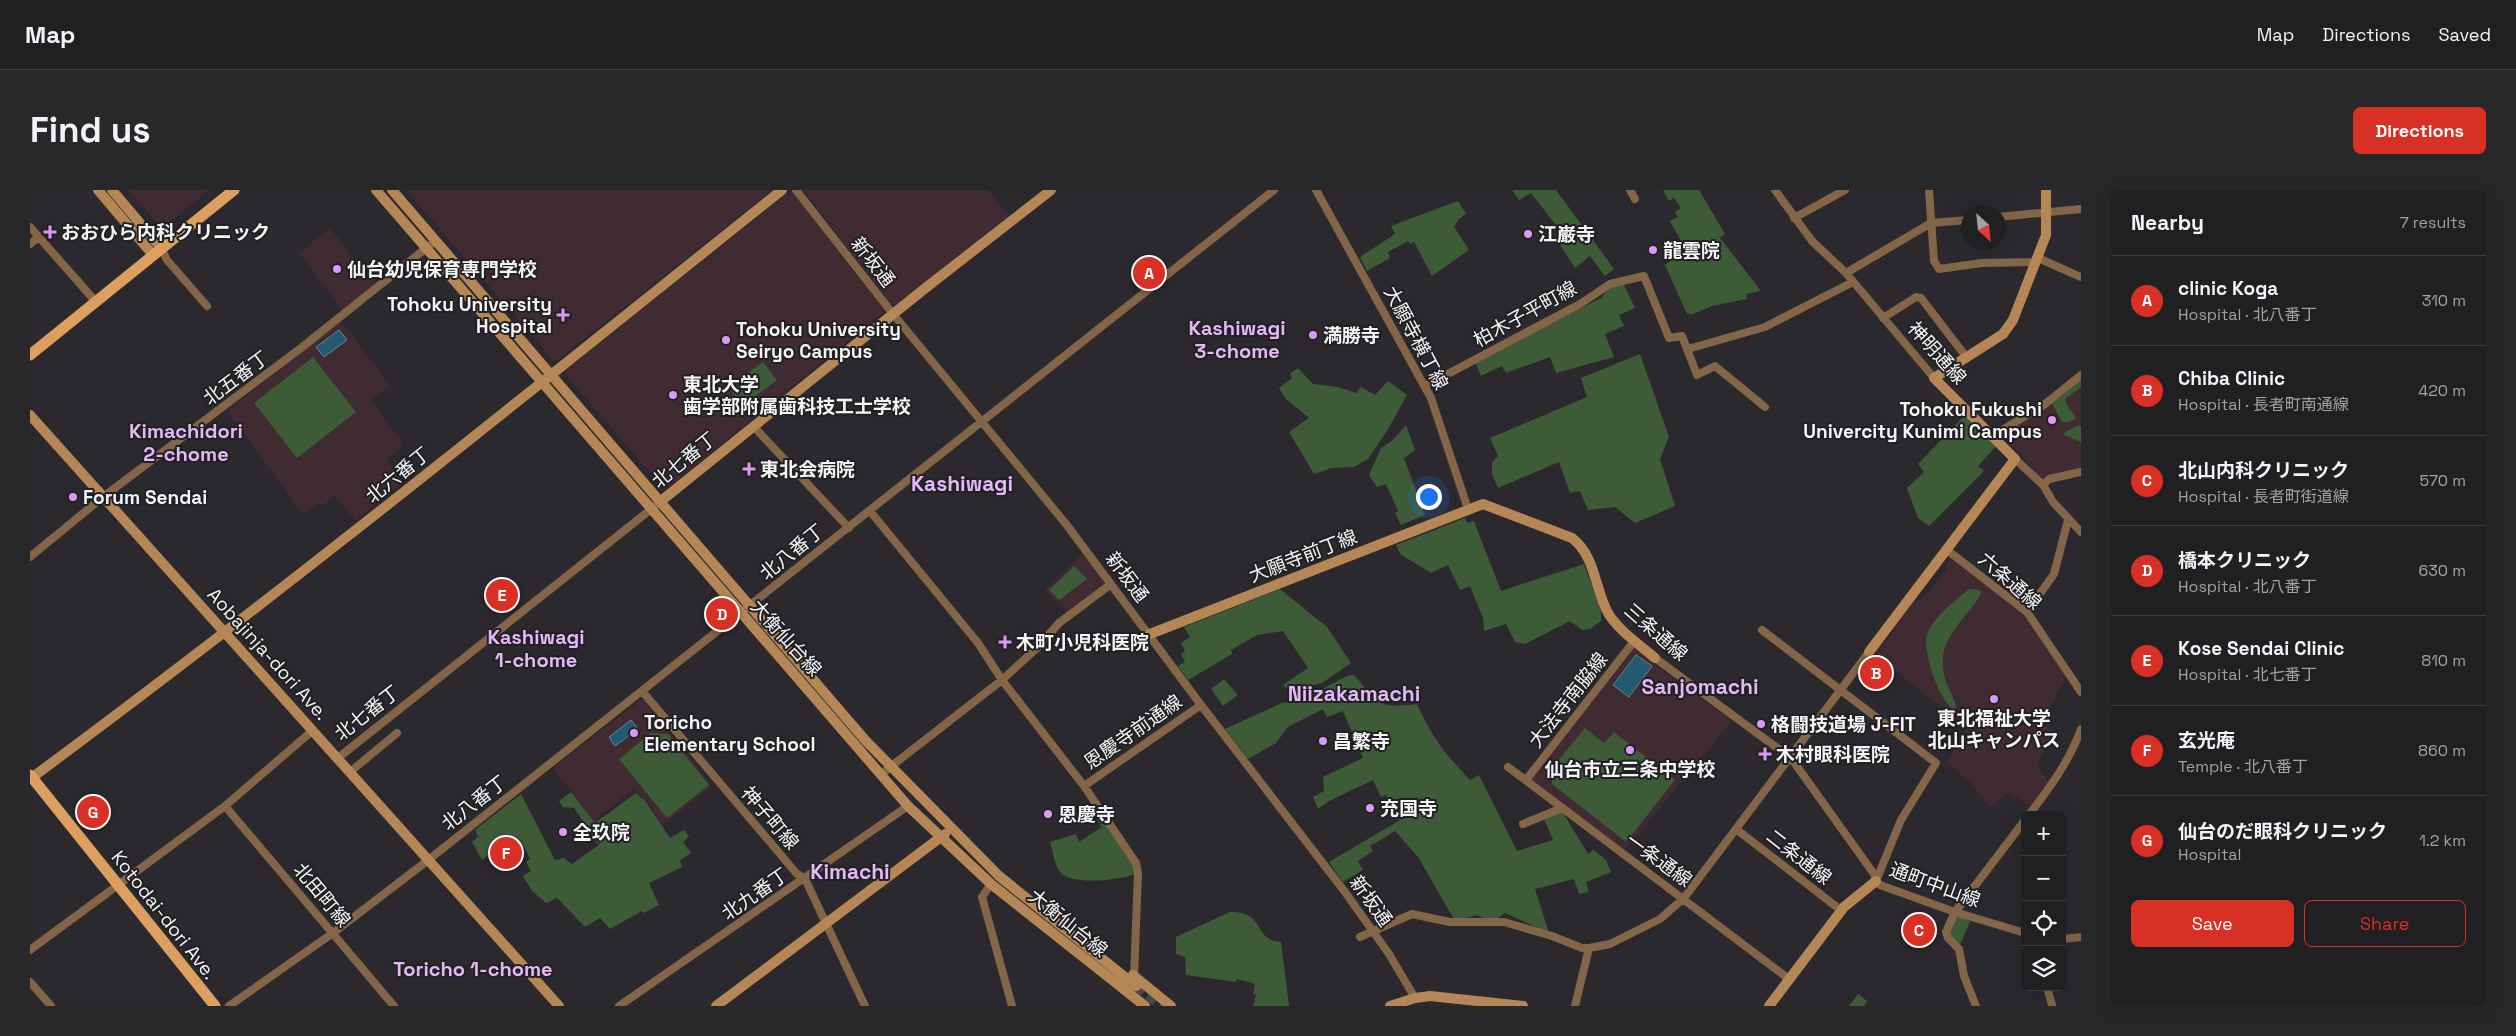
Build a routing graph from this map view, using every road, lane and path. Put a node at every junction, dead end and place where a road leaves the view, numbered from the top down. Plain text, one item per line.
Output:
1 (98, 190) edge
2 (112, 190) edge
3 (234, 190) edge
4 (376, 190) edge
5 (392, 190) edge
6 (782, 190) edge
7 (796, 190) edge
8 (1051, 190) edge
9 (1274, 190) edge
10 (1316, 190) edge
11 (1630, 190) edge
12 (1775, 190) edge
13 (1845, 190) edge
14 (1929, 190) edge
15 (2046, 190) edge
16 (1635, 199) dead end
17 (2081, 210) edge
18 (2048, 213) junction
19 (2006, 217) edge
20 (1794, 218) junction
21 (1961, 221) edge
22 (1932, 223) junction
23 (30, 227) edge
24 (39, 237) junction
25 (435, 241) junction
26 (30, 244) edge
27 (426, 249) junction
28 (157, 252) junction
29 (2037, 260) junction
30 (1846, 273) junction
31 (2081, 277) edge
32 (1853, 282) junction
33 (96, 302) junction
34 (207, 306) dead end
35 (894, 314) junction
36 (1883, 318) junction
37 (1688, 349) junction
38 (30, 355) edge
39 (1967, 358) junction
40 (551, 374) junction
41 (2081, 374) edge
42 (1934, 378) junction
43 (541, 382) junction
44 (1425, 386) junction
45 (1765, 407) dead end
46 (30, 415) edge
47 (982, 422) junction
48 (754, 427) junction
49 (1991, 437) junction
50 (2015, 459) junction
51 (2081, 472) edge
52 (2043, 485) junction
53 (103, 497) junction
54 (661, 501) junction
55 (651, 509) junction
56 (1468, 509) junction
57 (870, 510) junction
58 (2068, 520) junction
59 (849, 528) junction
60 (2081, 532) edge
61 (1947, 550) junction
62 (30, 557) edge
63 (1111, 584) junction
64 (750, 606) junction
65 (2027, 612) junction
66 (742, 614) junction
67 (1762, 630) dead end
68 (224, 632) junction
69 (1150, 634) junction
70 (1635, 640) junction
71 (1870, 652) joint
72 (1655, 658) joint
73 (1002, 680) junction
74 (642, 691) junction
75 (1838, 691) junction
76 (2081, 692) edge
77 (1201, 705) junction
78 (2081, 729) edge
79 (312, 731) junction
80 (397, 733) dead end
81 (338, 758) junction
82 (1791, 758) junction
83 (891, 766) junction
84 (1508, 767) dead end
85 (350, 772) junction
86 (880, 775) junction
87 (31, 777) edge
88 (1526, 780) junction
89 (1084, 786) junction
90 (225, 806) junction
91 (908, 806) junction
92 (1562, 808) junction
93 (2032, 811) edge
94 (1524, 824) dead end
95 (2021, 825) edge
96 (951, 829) junction
97 (1736, 829) junction
98 (940, 837) junction
99 (427, 861) junction
100 (805, 879) junction
101 (1876, 881) junction
102 (992, 884) junction
103 (118, 885) junction
104 (1684, 898) junction
105 (1842, 911) junction
106 (1954, 912) junction
107 (826, 925) junction
108 (1372, 931) junction
109 (332, 932) junction
110 (2021, 932) edge
111 (1360, 937) dead end
112 (2066, 938) edge
113 (2081, 938) edge
114 (1589, 948) junction
115 (30, 950) edge
116 (1789, 979) junction
117 (1135, 981) junction
118 (30, 982) edge
119 (2048, 991) edge
120 (1414, 998) junction
121 (1143, 1005) edge
122 (1397, 1005) edge
123 (2052, 1005) dead end
124 (51, 1006) edge
125 (215, 1006) edge
126 (229, 1006) edge
127 (394, 1006) edge
128 (559, 1006) edge
129 (618, 1006) edge
130 (716, 1006) edge
131 (866, 1006) edge
132 (1012, 1006) edge
133 (1171, 1006) edge
134 (1523, 1006) edge
135 (1575, 1006) edge
136 (1769, 1006) edge
137 (1976, 1006) edge

1 - 28 street
2 - 28 street
3 - 28 main road
4 - 27 street, 大衡仙台線
5 - 25 street, 大衡仙台線
6 - 40 street, 北六番丁
7 - 35 street, 新坂通
8 - 35 street, 北七番丁
9 - 47 street, 北八番丁
10 - 44 street, 大願寺横丁線
11 - 16 street
12 - 20 street, 神明通線
13 - 20 street
14 - 22 street
15 - 18 street
17 - 18 street
18 - 19 street
18 - 29 street
20 - 30 street, 神明通線
21 - 22 street
22 - 29 street
22 - 30 street
23 - 24 street
24 - 26 street
24 - 33 street
25 - 27 street, 北五番丁
25 - 40 street, 大衡仙台線
27 - 43 street, 大衡仙台線
27 - 53 street, 北五番丁
28 - 33 main road
28 - 34 street
29 - 31 street
29 - 39 street
30 - 32 street, 神明通線
32 - 36 street, 神明通線
32 - 37 street
33 - 38 main road
35 - 47 street, 新坂通
35 - 48 street, 北七番丁
36 - 39 street
36 - 42 street, 神明通線
37 - 44 street, 柏木子平町線
37 - 45 street
39 - 42 street
40 - 43 street, 北六番丁
40 - 54 street, 大衡仙台線
41 - 49 street
42 - 49 street, 神明通線
43 - 55 street, 大衡仙台線
43 - 68 street, 北六番丁
44 - 56 street, 大願寺横丁線
46 - 53 street, Aobajinja-dori Ave.
47 - 57 street, 北八番丁
47 - 63 street, 新坂通
48 - 54 street, 北七番丁
48 - 59 street
49 - 50 street, 神明通線
50 - 52 street, 神明通線
50 - 61 street
51 - 52 street
52 - 58 street, 神明通線
53 - 62 street, 北五番丁
53 - 68 street, Aobajinja-dori Ave.
54 - 55 street, 北七番丁
54 - 64 street, 大衡仙台線
55 - 66 street, 大衡仙台線
55 - 81 street, 北七番丁
56 - 69 street, 大願寺前丁線
56 - 70 street, 三条通線
57 - 59 street, 北八番丁
57 - 73 street
58 - 60 street, 神明通線
58 - 65 street
59 - 64 street, 北八番丁
61 - 65 street, 六条通線
61 - 71 street
63 - 69 street, 新坂通
63 - 73 street
64 - 66 street, 北八番丁
64 - 83 street, 大衡仙台線
65 - 76 street, 六条通線
66 - 74 street, 北八番丁
66 - 86 street, 大衡仙台線
67 - 75 street
68 - 79 street, Aobajinja-dori Ave.
68 - 87 street, 北六番丁
69 - 77 street, 新坂通
70 - 72 street, 三条通線
70 - 88 street, 大法寺南脇線
71 - 75 street
72 - 82 street, 三条通線
73 - 83 street
73 - 89 street
74 - 99 street, 北八番丁
74 - 100 street, 神子町線
75 - 82 street
75 - 101 street
77 - 89 street, 恩慶寺前通線
77 - 108 street, 新坂通
78 - 93 street
79 - 81 street, Aobajinja-dori Ave.
79 - 90 street, 北七番丁
80 - 85 street
81 - 85 street, Aobajinja-dori Ave.
82 - 97 street
82 - 101 street, 三条通線
83 - 86 street
83 - 96 street, 大衡仙台線
84 - 88 street, 一条通線
85 - 99 street, Aobajinja-dori Ave.
86 - 91 street, 大衡仙台線
87 - 103 main road, Kotodai-dori Ave.
88 - 92 street, 一条通線
89 - 117 street
90 - 103 street, 北七番丁
90 - 109 street, 北田町線
91 - 98 street, 大衡仙台線
91 - 100 street, 北九番丁
92 - 94 street
92 - 104 street, 一条通線
95 - 106 street
96 - 98 street
96 - 117 street, 大衡仙台線
97 - 104 street
97 - 105 street, 二条通線
98 - 102 street, 大衡仙台線
98 - 107 street
99 - 109 street, 北八番丁
99 - 128 street, Aobajinja-dori Ave.
100 - 107 street, 神子町線
100 - 129 street, 北九番丁
101 - 105 street, 通町中山線
101 - 106 street, 通町中山線
102 - 121 street, 大衡仙台線
102 - 132 street
103 - 115 street, 北七番丁
103 - 125 main road, Kotodai-dori Ave.
104 - 114 street
104 - 116 street, 一条通線
105 - 116 street, 通町中山線
106 - 110 street, 通町中山線
106 - 137 street
107 - 130 street
107 - 131 street, 神子町線
108 - 111 street
108 - 114 street
108 - 120 street, 新坂通
109 - 126 street, 北八番丁
109 - 127 street, 北田町線
112 - 113 street
114 - 135 street
116 - 136 street, 通町中山線
117 - 133 street, 大衡仙台線
118 - 124 street
119 - 123 street
120 - 122 street
120 - 134 street

